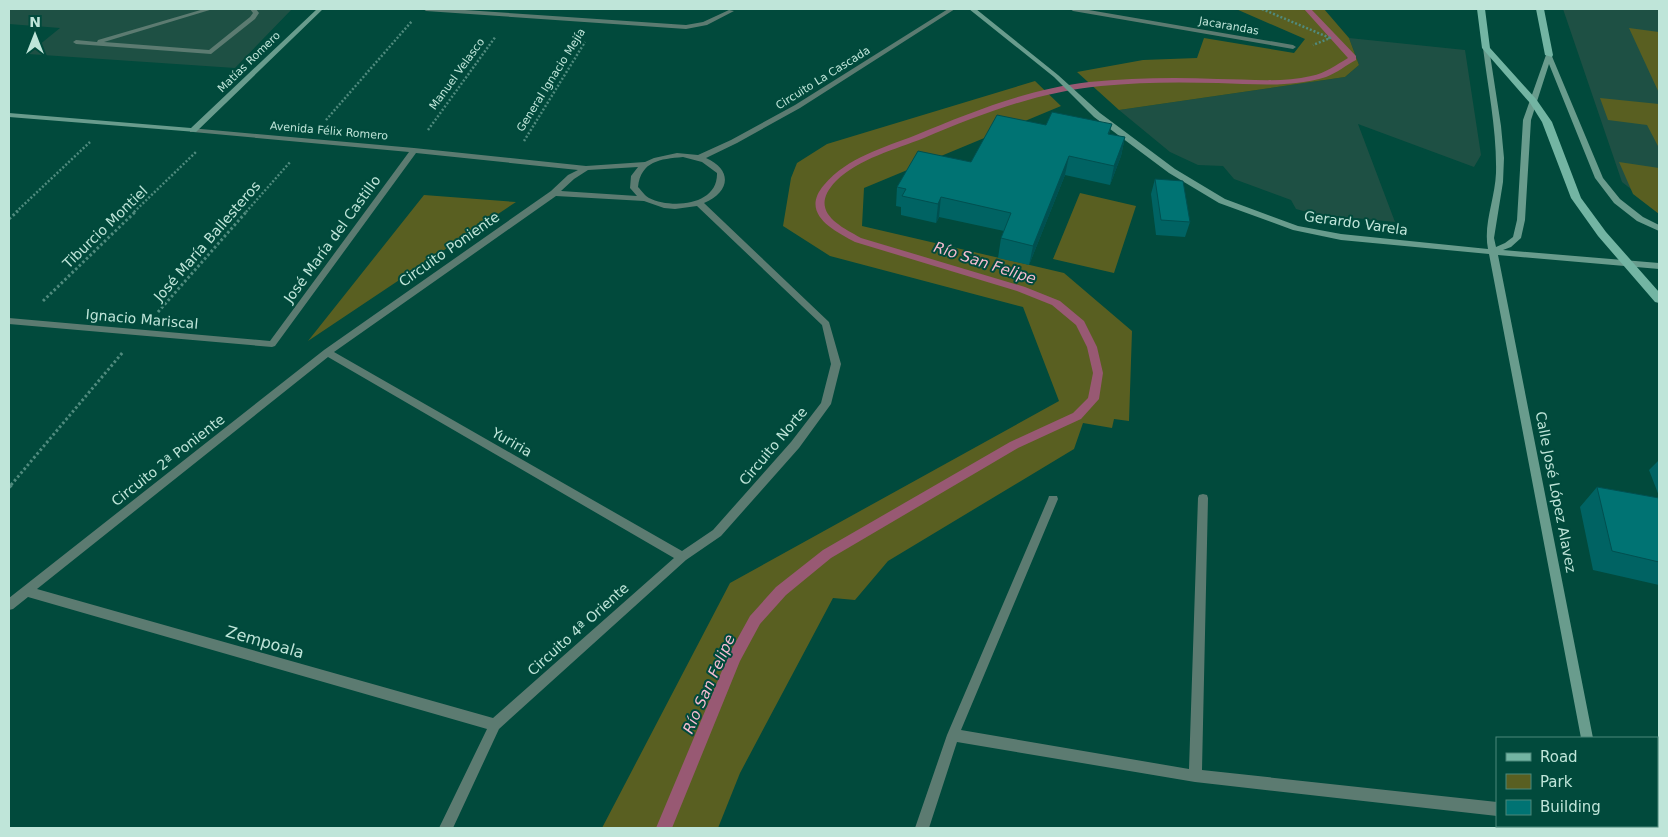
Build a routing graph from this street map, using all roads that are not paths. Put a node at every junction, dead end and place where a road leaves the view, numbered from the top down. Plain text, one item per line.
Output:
1 (210, 9) edge
2 (253, 9) edge
3 (320, 9) edge
4 (426, 9) edge
5 (952, 9) edge
6 (972, 9) edge
7 (1073, 9) edge
8 (1481, 9) edge
9 (1540, 9) edge
10 (731, 11) dead end
11 (76, 42) dead end
12 (94, 43) junction
13 (1293, 47) dead end
14 (1486, 48) junction
15 (1549, 55) junction
16 (1533, 102) junction
17 (9, 115) edge
18 (193, 130) junction
19 (414, 150) junction
20 (701, 157) junction
21 (647, 164) junction
22 (586, 168) junction
23 (554, 192) junction
24 (644, 199) junction
25 (698, 202) junction
26 (1659, 228) edge
27 (1493, 252) junction
28 (1626, 263) junction
29 (1659, 266) edge
30 (1659, 299) edge
31 (9, 322) edge
32 (272, 344) joint
33 (327, 352) junction
34 (1203, 498) dead end
35 (1053, 499) dead end
36 (682, 556) junction
37 (26, 591) junction
38 (9, 605) edge
39 (495, 725) junction
40 (953, 734) junction
41 (1587, 737) edge
42 (1195, 776) junction
43 (1496, 809) edge
44 (446, 828) edge
45 (922, 828) edge

1 - 12 street
2 - 12 street
3 - 18 main road, Matías Romero
4 - 10 street
5 - 20 street, Circuito La Cascada
6 - 27 main road, Gerardo Varela
7 - 13 street, Jacarandas
8 - 14 main road
9 - 15 main road
11 - 12 street
14 - 16 main road
14 - 27 main road, Calle José López Alavez
15 - 16 main road
15 - 26 main road
16 - 27 main road
16 - 28 main road
17 - 18 main road, Avenida Félix Romero
18 - 19 street, Avenida Félix Romero
19 - 22 street, Avenida Félix Romero
19 - 32 street, José María del Castillo
20 - 21 street
20 - 25 street
21 - 22 street, Avenida Félix Romero
21 - 24 street
22 - 23 street, Circuito Poniente
23 - 24 street
23 - 33 street, Circuito Poniente
24 - 25 street
25 - 36 street, Circuito Norte
27 - 28 main road, Gerardo Varela
27 - 41 main road, Calle José López Alavez
28 - 29 main road, Gerardo Varela
28 - 30 main road
31 - 32 street, Ignacio Mariscal
33 - 36 street, Yuriria
33 - 37 street, Circuito 2ª Poniente
34 - 42 street
35 - 40 street
36 - 39 street, Circuito 4ª Oriente
37 - 38 street, Circuito 2ª Poniente
37 - 39 street, Zempoala
39 - 44 street
40 - 42 street
40 - 45 street
42 - 43 street

